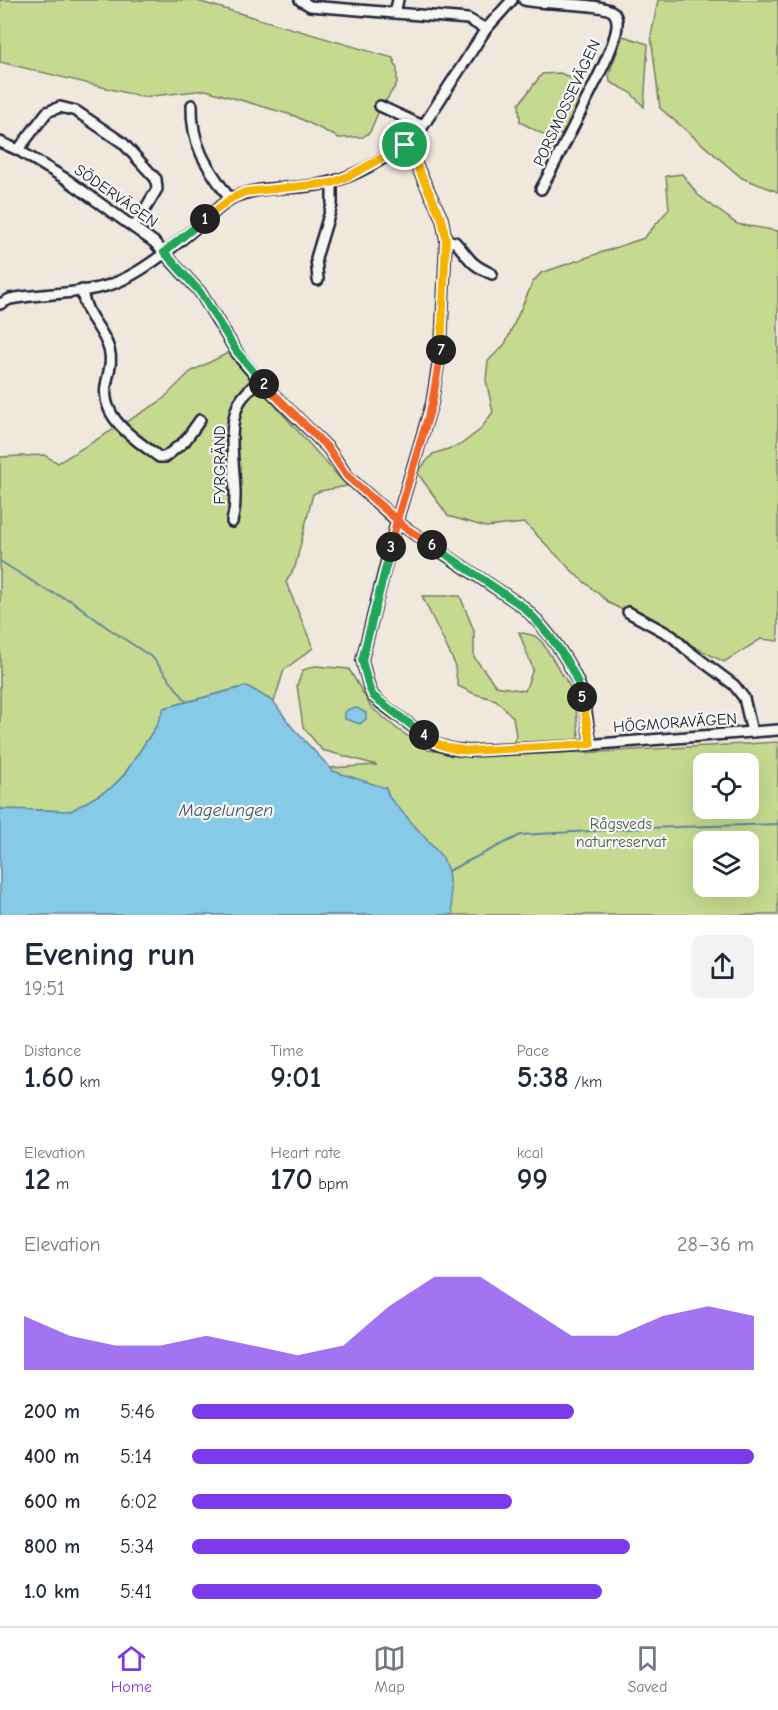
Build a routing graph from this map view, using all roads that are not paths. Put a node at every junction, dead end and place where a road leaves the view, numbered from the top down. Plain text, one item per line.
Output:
1 (300, 0) edge
2 (398, 0) edge
3 (512, 0) edge
4 (524, 0) edge
5 (395, 13) junction
6 (486, 29) junction
7 (192, 105) dead end
8 (380, 106) dead end
9 (423, 126) junction
10 (0, 142) edge
11 (405, 145) junction
12 (18, 150) junction
13 (332, 183) junction
14 (541, 189) dead end
15 (230, 199) junction
16 (135, 226) junction
17 (446, 240) junction
18 (164, 252) junction
19 (492, 274) dead end
20 (318, 280) dead end
21 (82, 291) junction
22 (0, 304) edge
23 (259, 380) junction
24 (200, 420) dead end
25 (397, 520) junction
26 (232, 522) dead end
27 (628, 612) dead end
28 (778, 730) edge
29 (752, 732) junction
30 (591, 744) junction

1 - 5 street
2 - 5 street
3 - 6 street
4 - 14 street, PORSMOSSEVÄGEN
5 - 6 street
6 - 9 street
7 - 15 street
8 - 9 street
9 - 11 street
10 - 12 street, SÖDERVÄGEN
11 - 13 street
11 - 17 street, HÖGMORAVÄGEN
12 - 16 street, SÖDERVÄGEN
12 - 16 street
13 - 15 street
13 - 20 street
15 - 18 street
16 - 18 street, SÖDERVÄGEN
17 - 19 street
17 - 25 street, HÖGMORAVÄGEN
18 - 21 street
18 - 23 street, SÖDERVÄGEN
21 - 22 street
21 - 24 street, FYRGRÄND
23 - 25 street, SÖDERVÄGEN
23 - 26 street, FYRGRÄND
25 - 30 street, SÖDERVÄGEN
25 - 30 street, HÖGMORAVÄGEN
27 - 29 street
28 - 29 street, HÖGMORAVÄGEN
29 - 30 street, HÖGMORAVÄGEN

